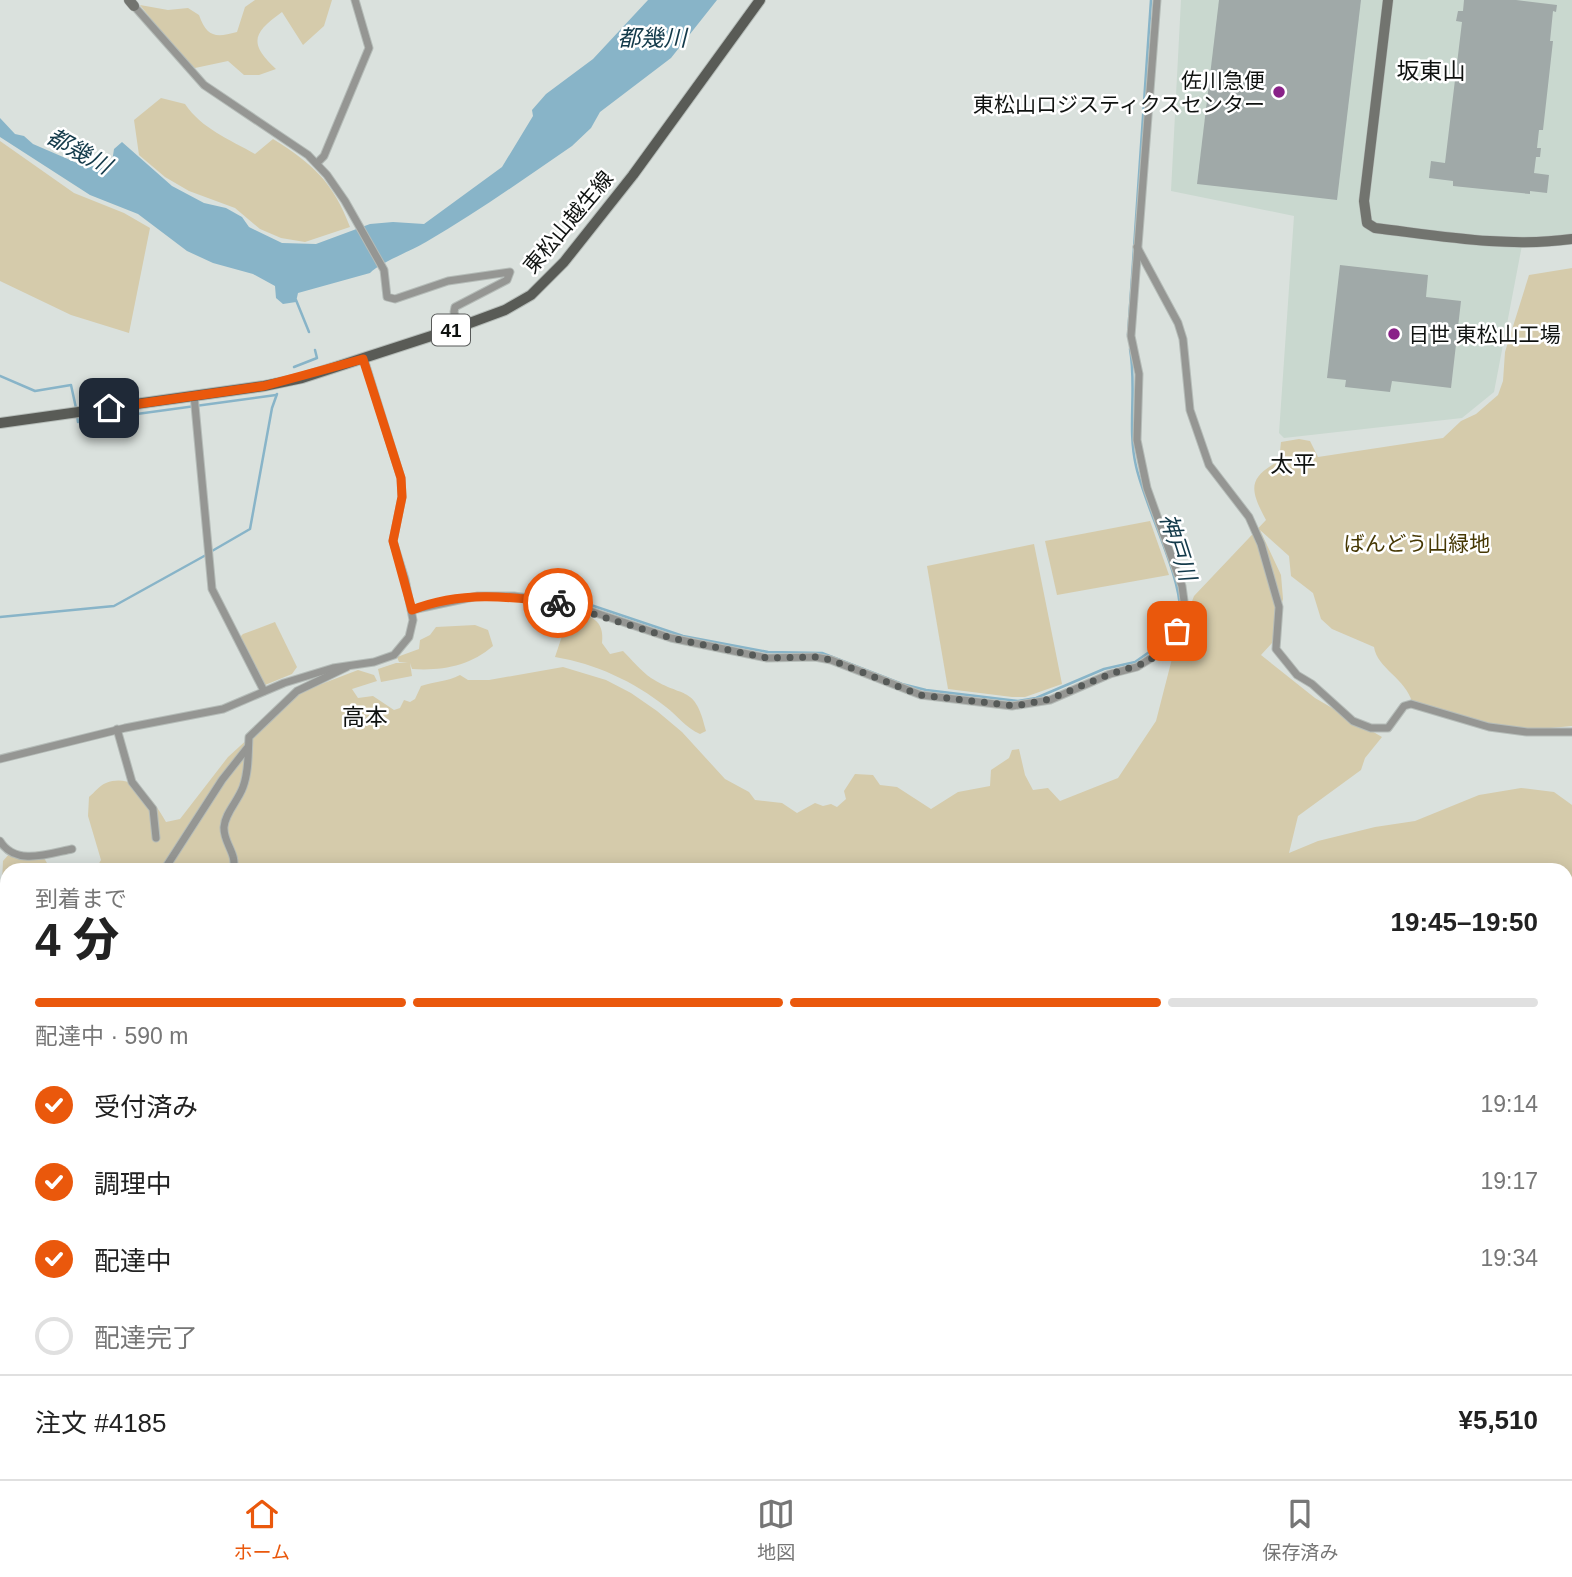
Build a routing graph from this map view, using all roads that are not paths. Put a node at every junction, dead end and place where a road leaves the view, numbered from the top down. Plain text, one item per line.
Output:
1 (355, 0) edge
2 (760, 0) edge
3 (1157, 0) edge
4 (1388, 0) edge
5 (132, 3) edge
6 (317, 163) junction
7 (1572, 239) edge
8 (1137, 247) junction
9 (458, 327) junction
10 (363, 359) junction
11 (194, 395) junction
12 (0, 423) edge
13 (412, 610) junction
14 (348, 666) junction
15 (264, 691) junction
16 (117, 729) junction
17 (1572, 732) edge
18 (248, 747) junction
19 (0, 759) edge
20 (156, 838) dead end
21 (0, 841) edge
22 (72, 849) dead end
23 (168, 863) edge
24 (233, 863) edge

1 - 6 street
2 - 9 main road, 東松山越生線 / 41
3 - 8 street
4 - 7 street
5 - 6 street
6 - 9 street
8 - 13 street
8 - 17 street
9 - 10 main road, 東松山越生線 / 41
10 - 11 main road, 東松山越生線 / 41
10 - 13 street
11 - 12 main road, 東松山越生線 / 41
11 - 15 street
13 - 14 street
14 - 15 street
14 - 18 street
15 - 16 street
16 - 19 street
16 - 20 street
18 - 23 street
18 - 24 street
21 - 22 street

